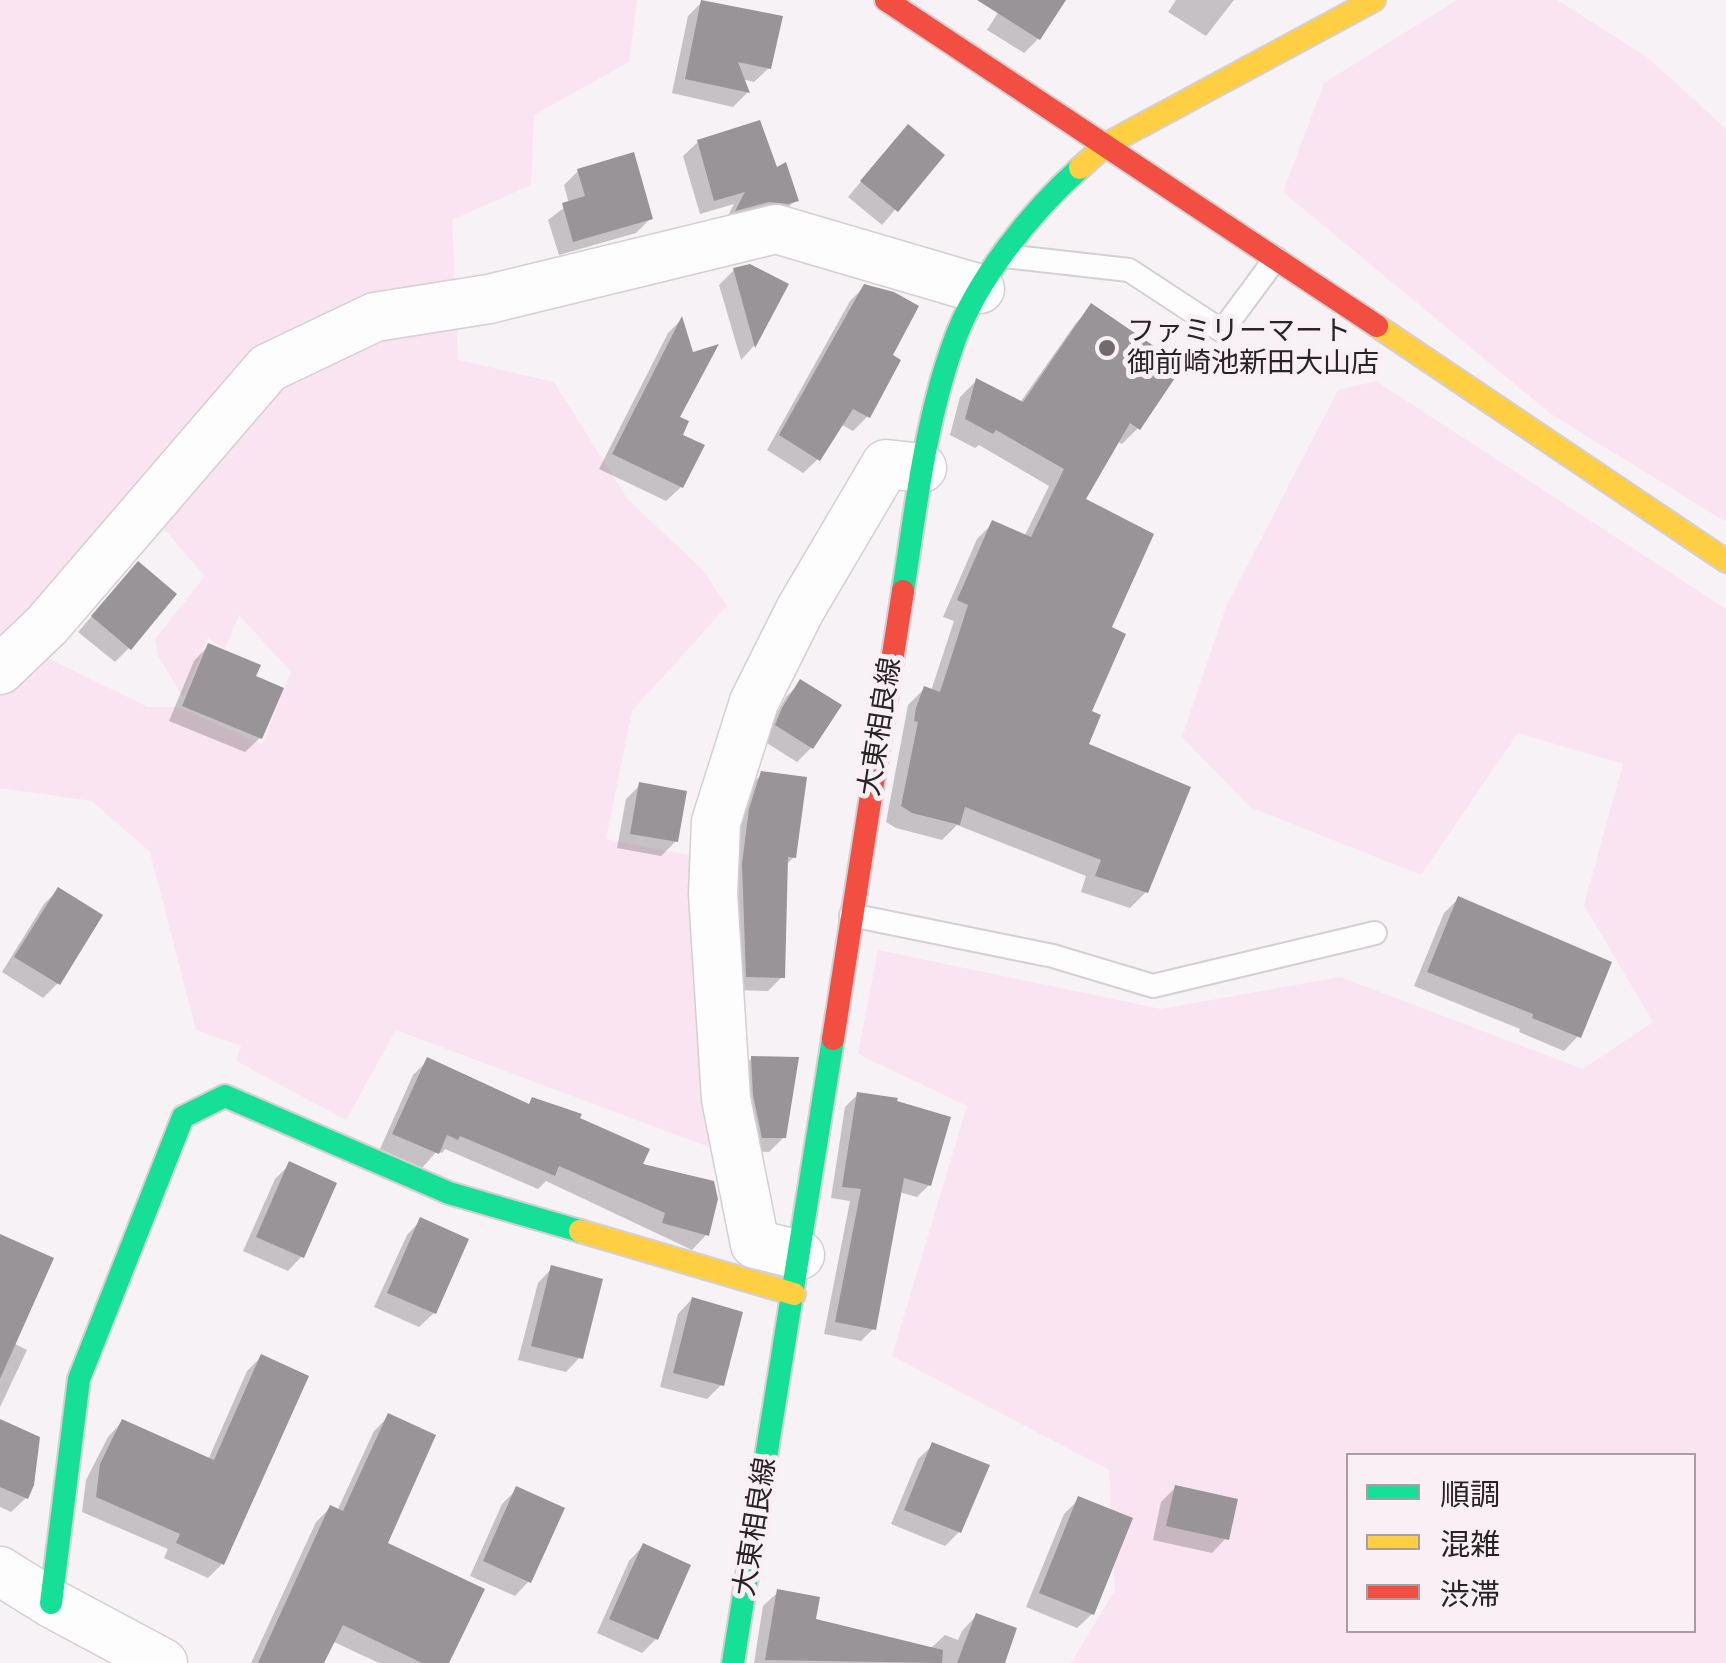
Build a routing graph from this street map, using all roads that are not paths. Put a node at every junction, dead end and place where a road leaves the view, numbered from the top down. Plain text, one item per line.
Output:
1 (886, 0) edge
2 (1374, 0) edge
3 (1107, 144) junction
4 (1276, 258) junction
5 (992, 273) junction
6 (922, 468) junction
7 (1726, 561) edge
8 (0, 670) edge
9 (852, 915) junction
10 (1374, 933) dead end
11 (797, 1275) junction
12 (0, 1570) edge
13 (51, 1603) junction
14 (163, 1663) edge
15 (733, 1663) edge

1 - 3 street
2 - 3 street, 大東相良線
3 - 4 street
3 - 5 street, 大東相良線
4 - 5 lane
4 - 7 street
5 - 6 street, 大東相良線
5 - 8 street
6 - 9 street, 大東相良線
6 - 11 street
9 - 10 lane
9 - 11 street, 大東相良線
11 - 13 street
11 - 15 street, 大東相良線
12 - 13 street
13 - 14 street

